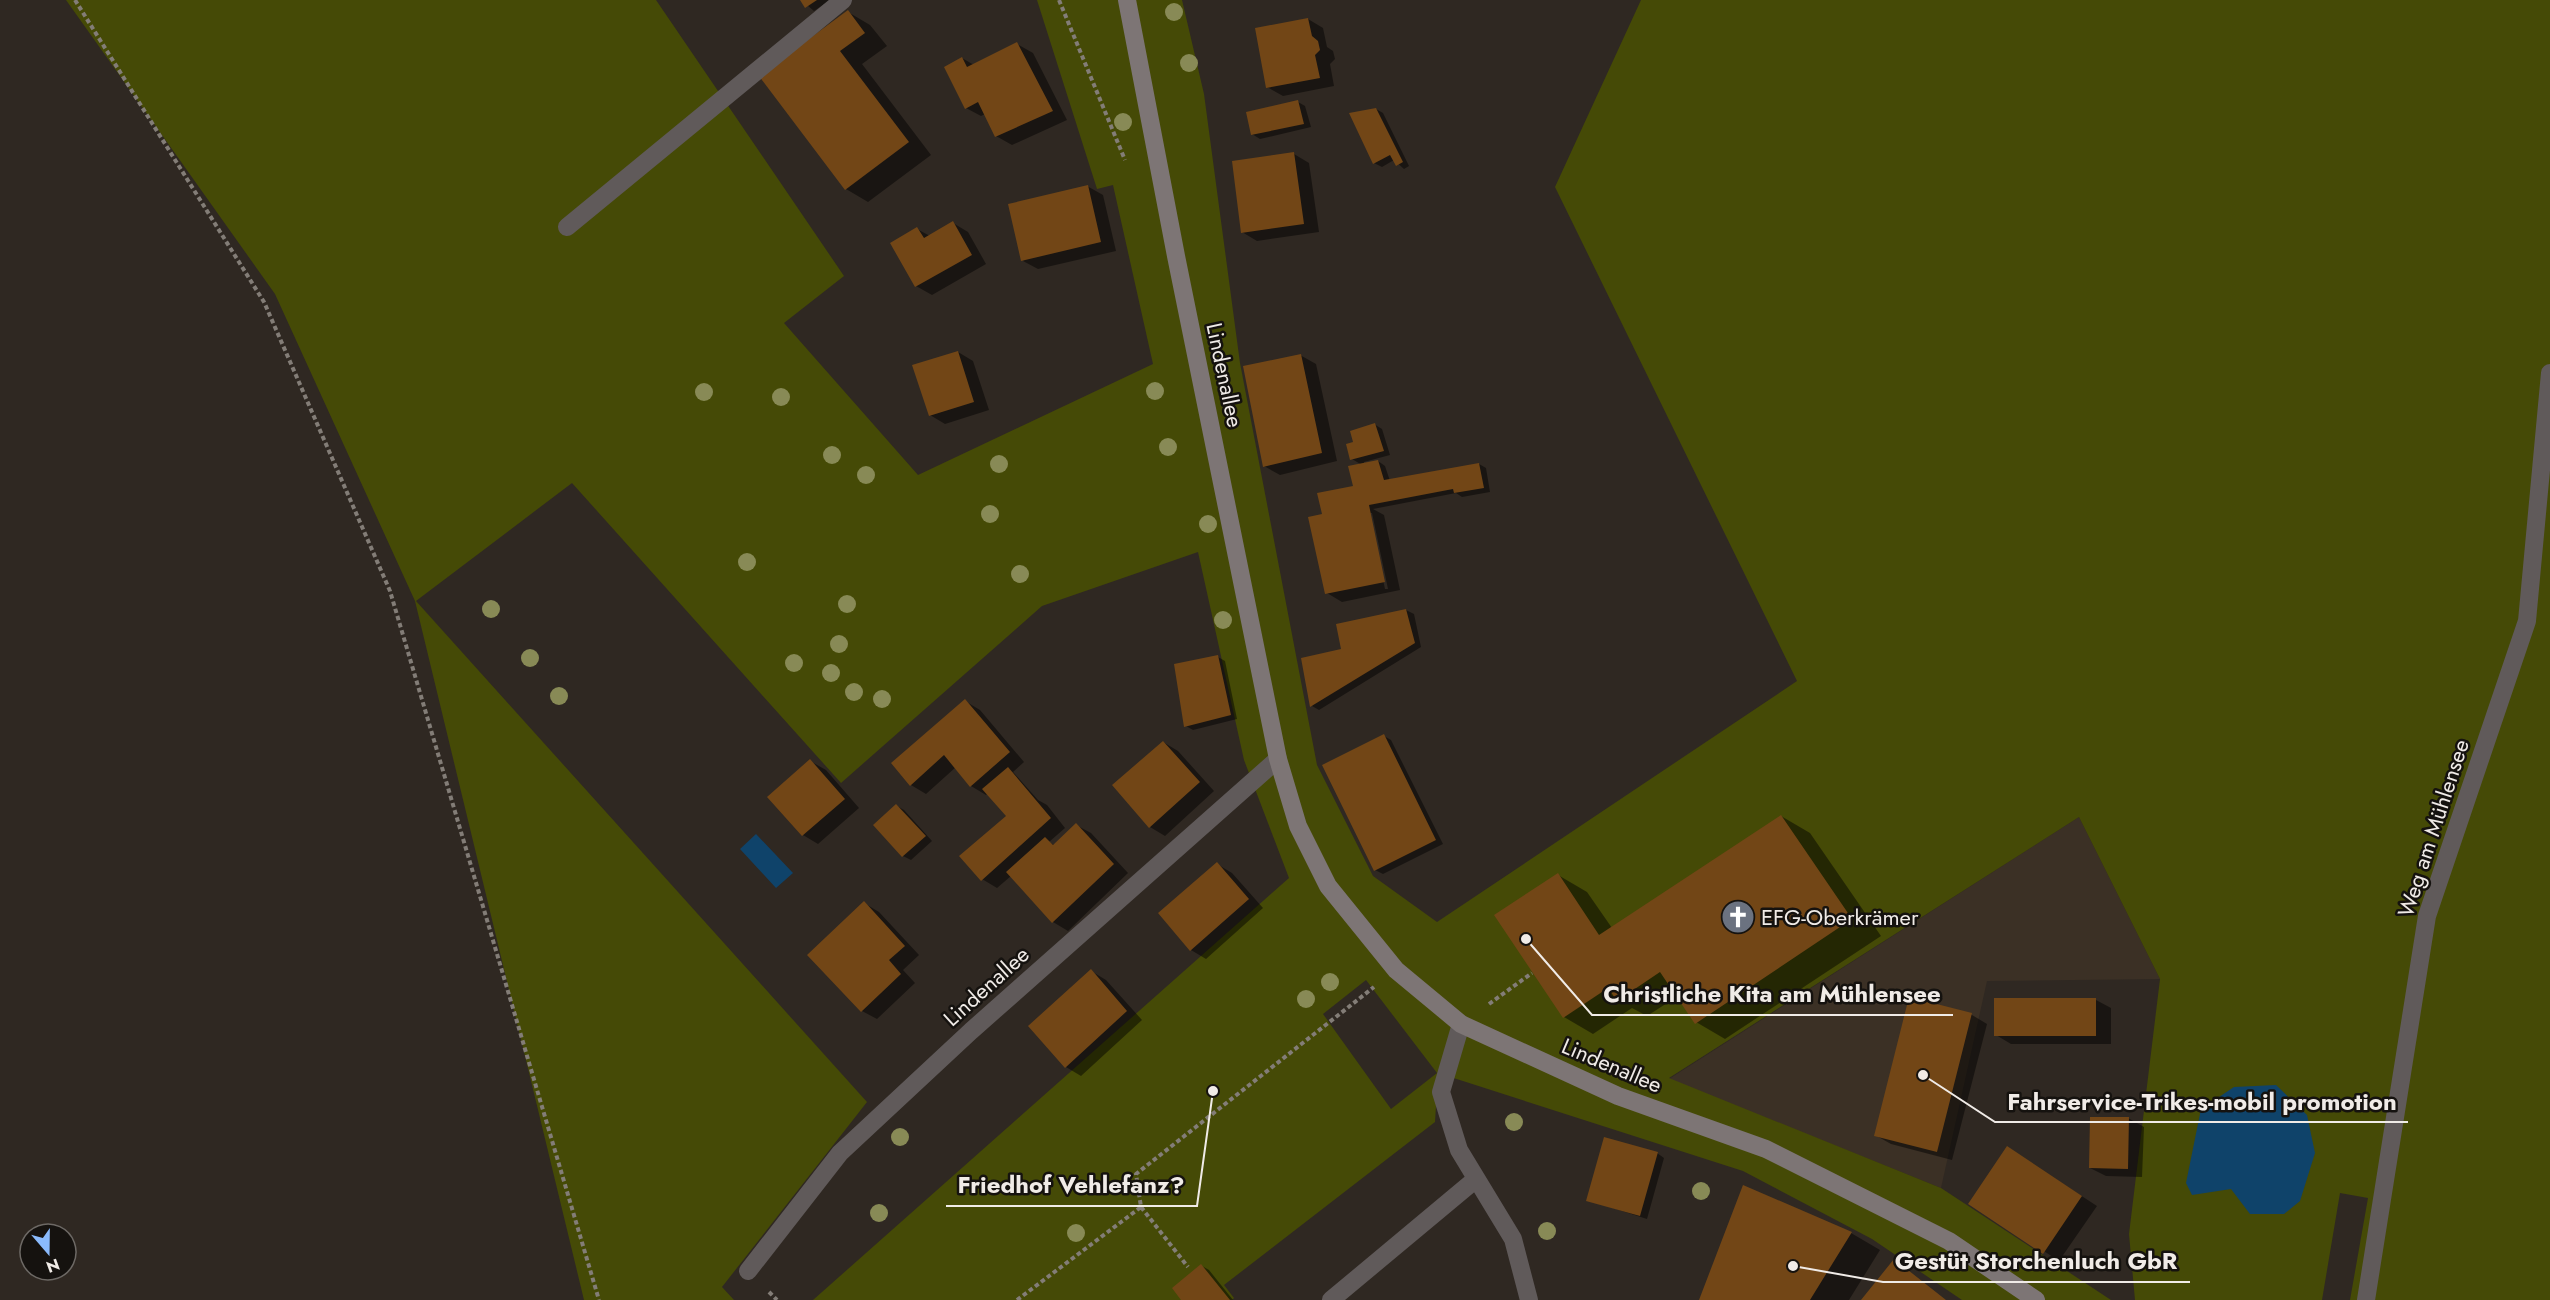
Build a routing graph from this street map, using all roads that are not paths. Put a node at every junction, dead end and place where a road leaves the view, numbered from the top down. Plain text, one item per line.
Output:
1 (843, 0) edge
2 (1127, 0) edge
3 (567, 227) dead end
4 (2550, 373) edge
5 (1278, 759) junction
6 (1461, 1024) junction
7 (1476, 1179) junction
8 (748, 1271) dead end
9 (1331, 1300) edge
10 (1529, 1300) edge
11 (2036, 1300) edge
12 (2366, 1300) edge

1 - 3 street
2 - 5 main road, Lindenallee
4 - 12 street, Weg am Mühlensee
5 - 6 main road, Lindenallee
5 - 8 street, Lindenallee
6 - 7 street
6 - 11 main road, Lindenallee
7 - 9 street
7 - 10 street

